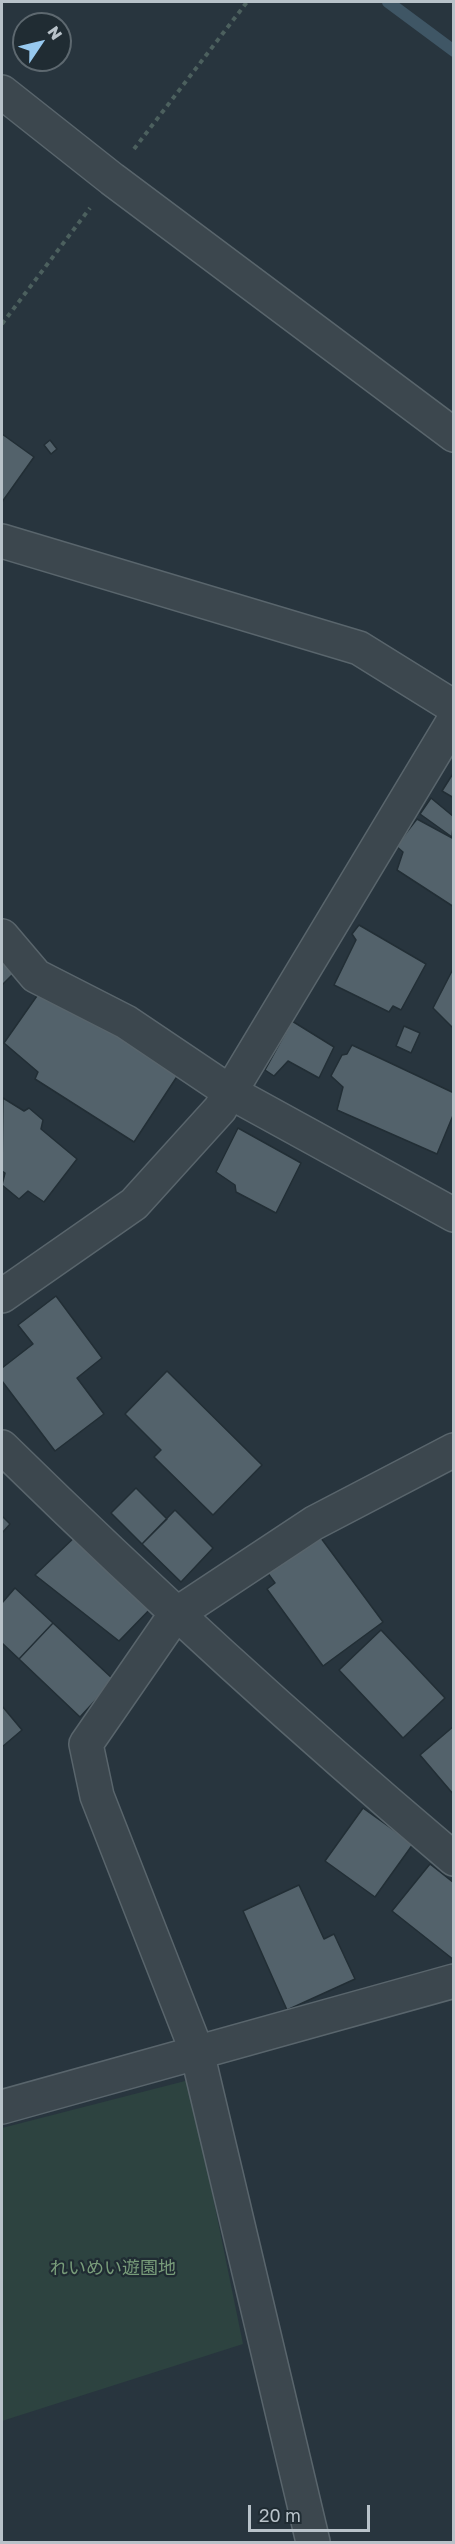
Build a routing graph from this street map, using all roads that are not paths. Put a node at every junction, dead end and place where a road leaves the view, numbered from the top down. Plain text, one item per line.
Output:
1 (2, 92) edge
2 (453, 435) edge
3 (2, 541) edge
4 (453, 707) edge
5 (453, 720) edge
6 (2, 936) edge
7 (230, 1092) junction
8 (453, 1215) edge
9 (2, 1296) edge
10 (2, 1447) edge
11 (453, 1450) edge
12 (175, 1614) junction
13 (453, 1859) edge
14 (453, 1981) edge
15 (197, 2052) junction
16 (2, 2107) edge
17 (313, 2542) edge

1 - 2 street
3 - 4 street
5 - 7 street
6 - 7 street
7 - 8 street
7 - 9 street
10 - 12 street
11 - 12 street
12 - 13 street
12 - 15 street
14 - 15 street
15 - 16 street
15 - 17 street

